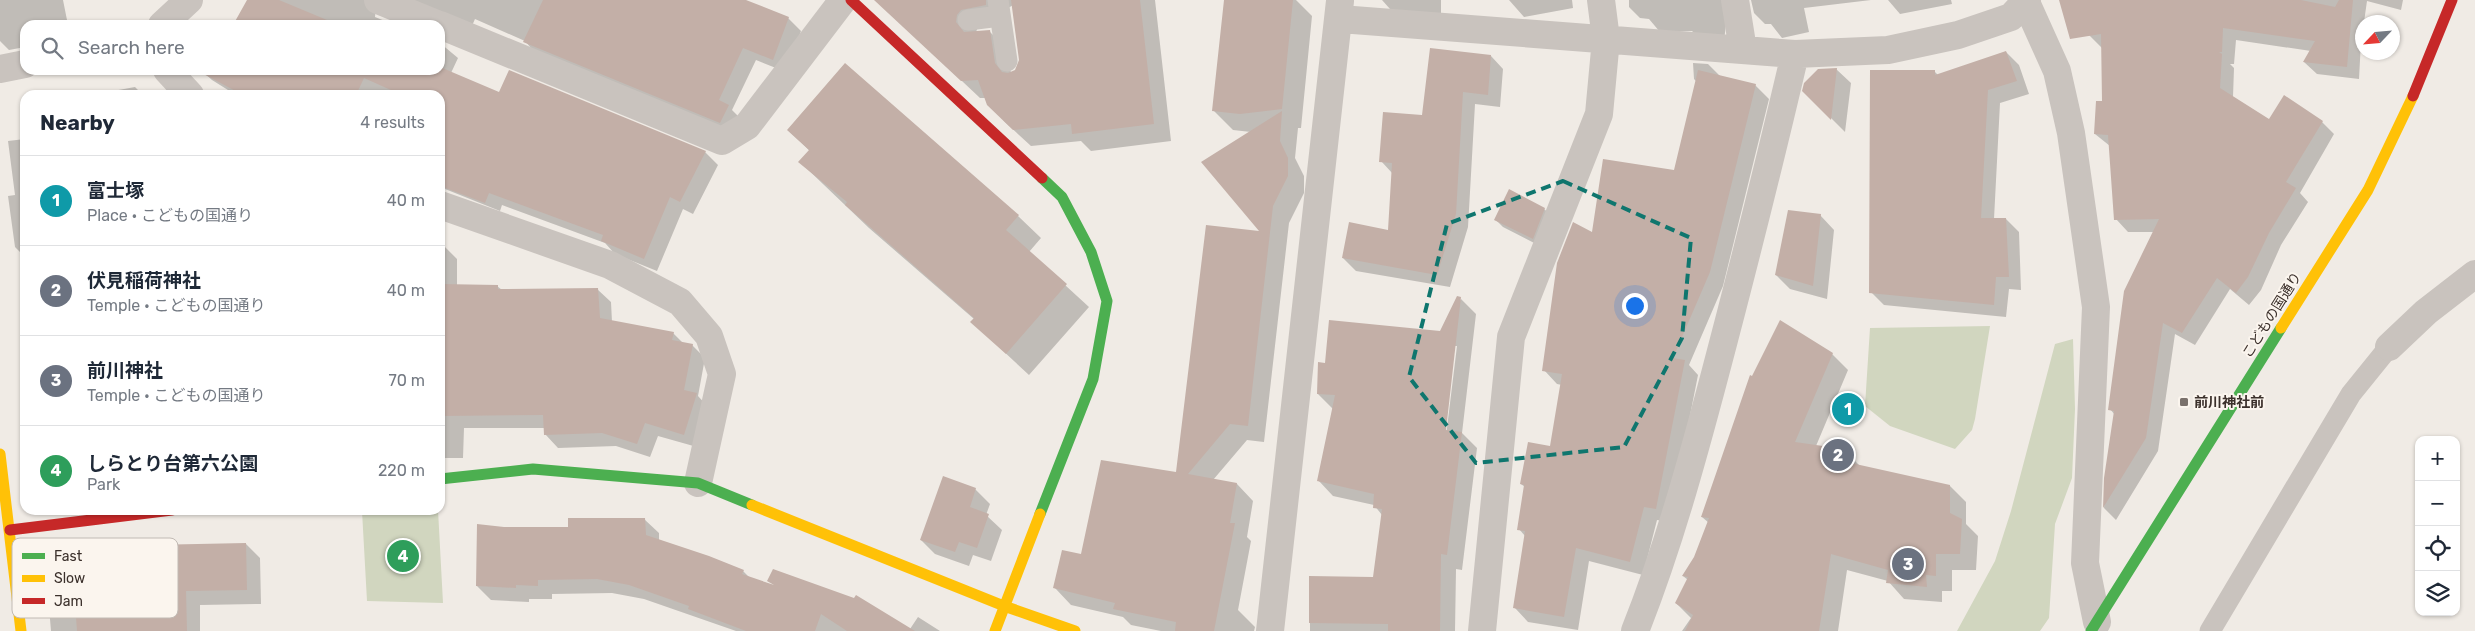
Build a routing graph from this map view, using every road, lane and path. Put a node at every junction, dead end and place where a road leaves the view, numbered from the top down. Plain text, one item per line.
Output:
1 (189, 0) edge
2 (378, 0) edge
3 (843, 0) edge
4 (851, 0) edge
5 (1601, 0) edge
6 (1735, 0) edge
7 (2452, 0) edge
8 (2026, 1) edge
9 (999, 8) edge
10 (1340, 9) edge
11 (167, 20) edge
12 (427, 20) edge
13 (968, 20) dead end
14 (445, 27) edge
15 (1606, 39) junction
16 (1743, 50) junction
17 (1795, 54) junction
18 (1007, 61) dead end
19 (20, 65) edge
20 (0, 69) edge
21 (172, 75) edge
22 (185, 90) edge
23 (445, 207) edge
24 (2475, 274) edge
25 (2389, 347) joint
26 (0, 454) edge
27 (445, 478) edge
28 (698, 482) junction
29 (132, 515) edge
30 (10, 530) junction
31 (12, 548) edge
32 (1004, 606) junction
33 (20, 618) edge
34 (2094, 626) edge
35 (21, 631) edge
36 (994, 631) edge
37 (1075, 631) edge
38 (1270, 631) edge
39 (1482, 631) edge
40 (1635, 631) edge
41 (2210, 631) edge

1 - 11 street
2 - 12 street
3 - 14 street
4 - 32 street
5 - 15 street
6 - 16 street
7 - 34 street, こどもの国通り
8 - 17 street
8 - 34 street
9 - 13 lane
9 - 18 lane
10 - 15 street
10 - 38 street
15 - 16 street
15 - 39 street
16 - 17 street
17 - 40 street
19 - 20 street
21 - 22 street
23 - 28 street
24 - 25 street
25 - 41 lane
26 - 30 street
27 - 28 street
28 - 32 street
29 - 30 street
30 - 31 street
32 - 36 street
32 - 37 street
33 - 35 street

